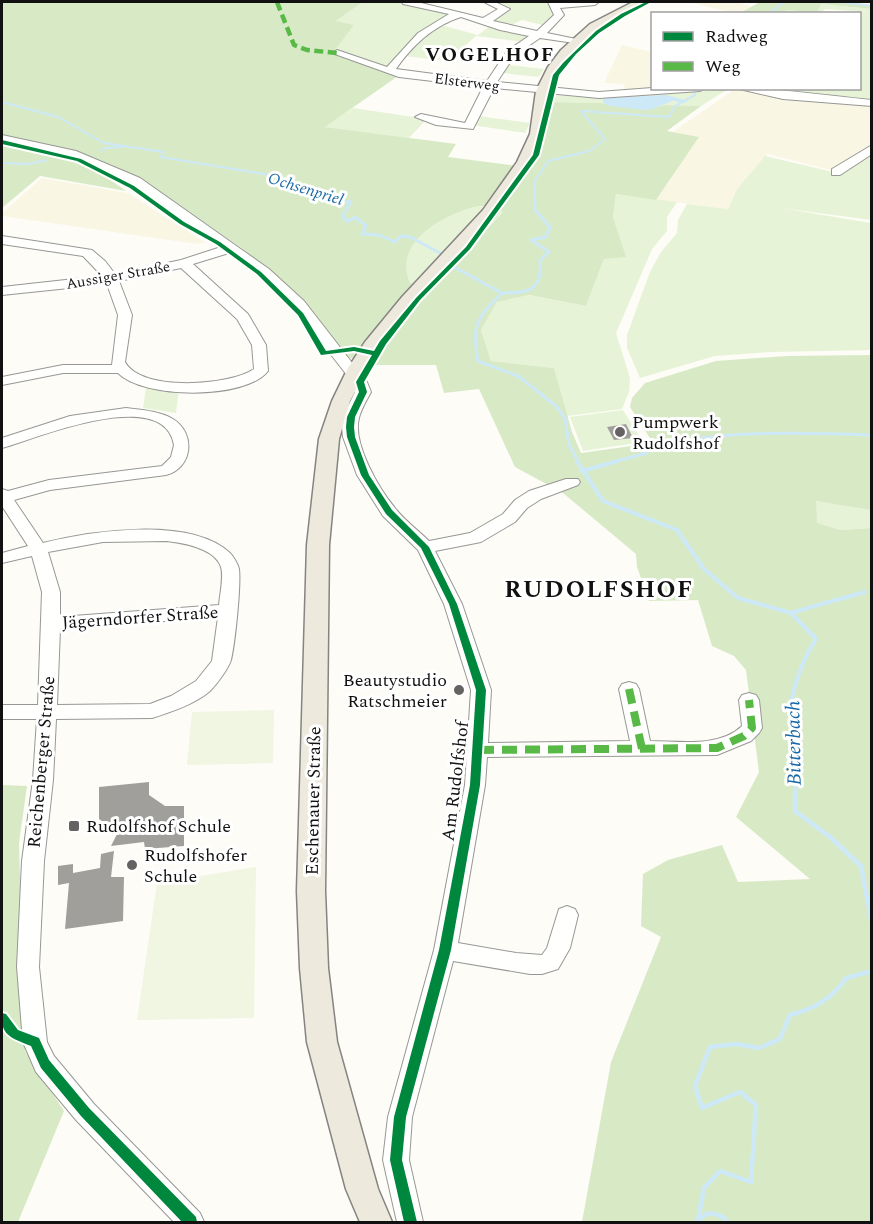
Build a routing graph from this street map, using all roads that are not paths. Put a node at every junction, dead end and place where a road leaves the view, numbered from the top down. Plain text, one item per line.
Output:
1 (406, 2) edge
2 (488, 2) edge
3 (595, 2) edge
4 (641, 2) edge
5 (554, 4) edge
6 (461, 14) junction
7 (484, 22) junction
8 (539, 35) junction
9 (577, 42) junction
10 (337, 53) dead end
11 (391, 69) junction
12 (491, 85) junction
13 (545, 88) junction
14 (679, 90) edge
15 (752, 90) edge
16 (872, 103) edge
17 (421, 117) dead end
18 (2, 138) edge
19 (872, 148) edge
20 (836, 172) dead end
21 (2, 240) edge
22 (233, 248) junction
23 (184, 263) junction
24 (111, 279) junction
25 (2, 291) edge
26 (121, 369) junction
27 (353, 375) junction
28 (2, 381) edge
29 (2, 442) edge
30 (572, 482) dead end
31 (4, 496) edge
32 (425, 547) junction
33 (39, 550) junction
34 (2, 558) edge
35 (228, 610) junction
36 (51, 624) junction
37 (629, 689) dead end
38 (749, 700) dead end
39 (2, 712) edge
40 (46, 713) junction
41 (642, 749) junction
42 (479, 750) junction
43 (567, 915) dead end
44 (445, 950) junction
45 (191, 1222) edge
46 (376, 1222) edge
47 (410, 1222) edge

1 - 6 street
2 - 7 street
3 - 5 street
4 - 9 main road
5 - 8 street
6 - 7 street
6 - 11 street
7 - 8 street
8 - 9 street
8 - 12 street
9 - 13 main road
10 - 11 street, Elsterweg
11 - 12 street, Elsterweg
12 - 13 street, Elsterweg
12 - 17 street
13 - 14 street, Elsterweg
13 - 27 main road, Eschenauer Straße
15 - 16 street
18 - 22 street
19 - 20 street
21 - 24 street
22 - 23 street, Aussiger Straße
22 - 27 street
23 - 24 street, Aussiger Straße
23 - 26 street
24 - 25 street, Aussiger Straße
24 - 26 street
26 - 28 street
27 - 32 street, Am Rudolfshof
27 - 46 main road, Eschenauer Straße
29 - 31 street
30 - 32 street
31 - 33 street, Reichenberger Straße
32 - 42 street, Am Rudolfshof
33 - 34 street
33 - 35 street
33 - 36 street, Reichenberger Straße
35 - 36 street, Jägerndorfer Straße
35 - 40 street
36 - 40 street, Reichenberger Straße
37 - 41 street
38 - 41 street
39 - 40 street
40 - 45 street, Reichenberger Straße
41 - 42 street
42 - 44 street, Am Rudolfshof
43 - 44 street
44 - 47 street, Am Rudolfshof

